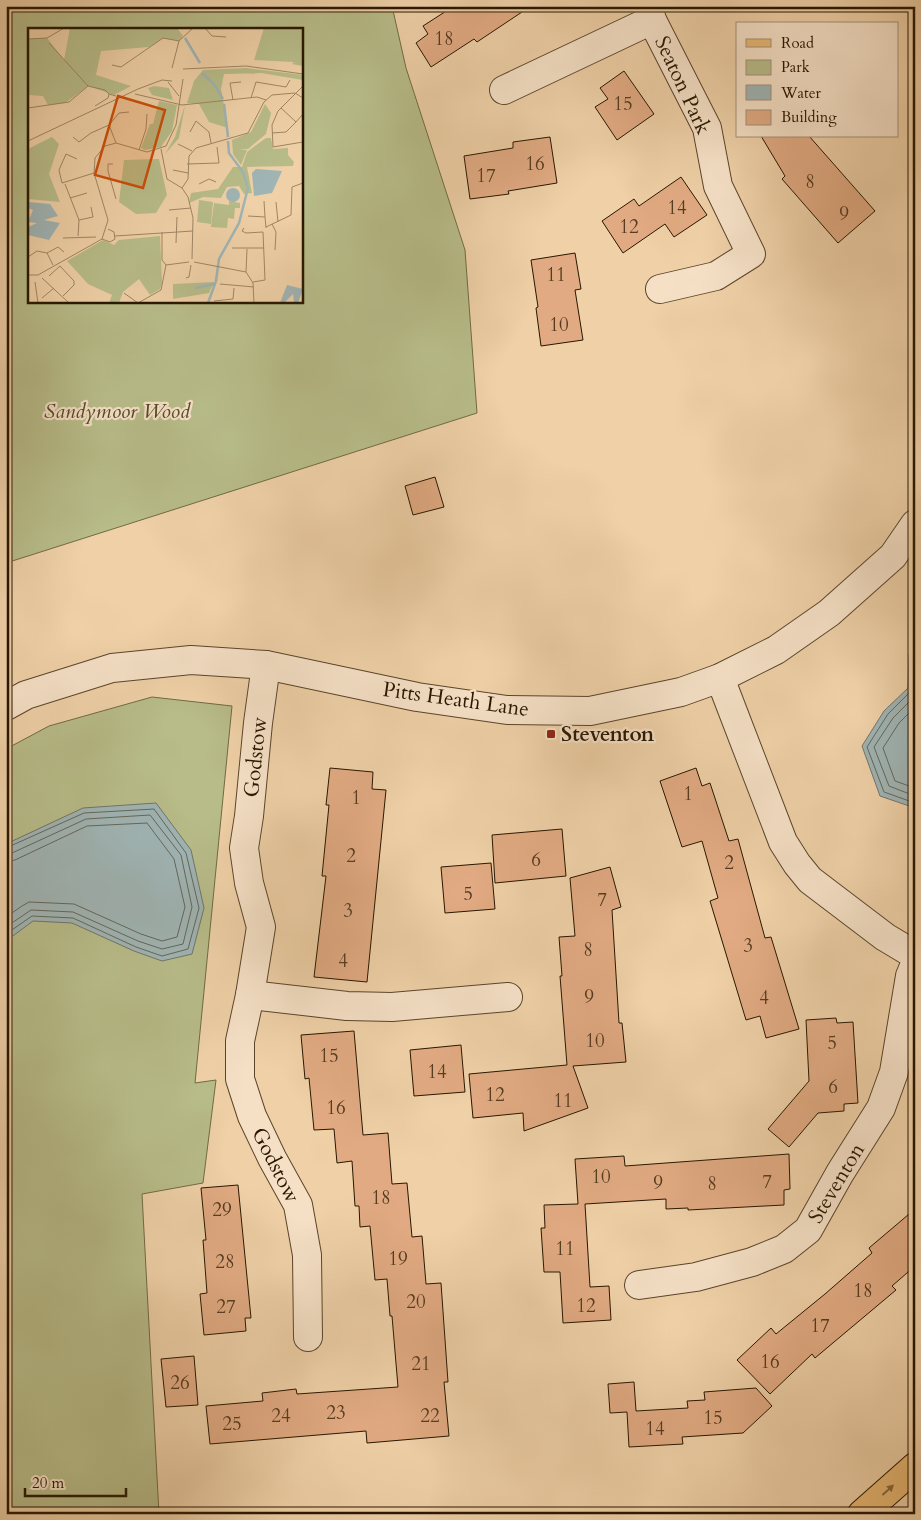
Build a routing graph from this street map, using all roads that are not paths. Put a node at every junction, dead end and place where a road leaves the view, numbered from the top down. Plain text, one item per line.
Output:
1 (650, 13) edge
2 (504, 90) dead end
3 (660, 289) dead end
4 (915, 524) edge
5 (266, 665) junction
6 (720, 678) junction
7 (6, 706) edge
8 (915, 955) edge
9 (915, 964) edge
10 (250, 995) junction
11 (508, 997) dead end
12 (638, 1285) dead end
13 (308, 1337) dead end
14 (915, 1467) edge
15 (862, 1514) edge

1 - 2 street, Seaton Park
1 - 3 street, Seaton Park
4 - 6 street, Pitts Heath Lane
5 - 6 street, Pitts Heath Lane
5 - 7 street, Pitts Heath Lane
5 - 10 street, Godstow
6 - 8 street
9 - 12 street, Steventon
10 - 11 street
10 - 13 street, Godstow
15 -> 14 main road

